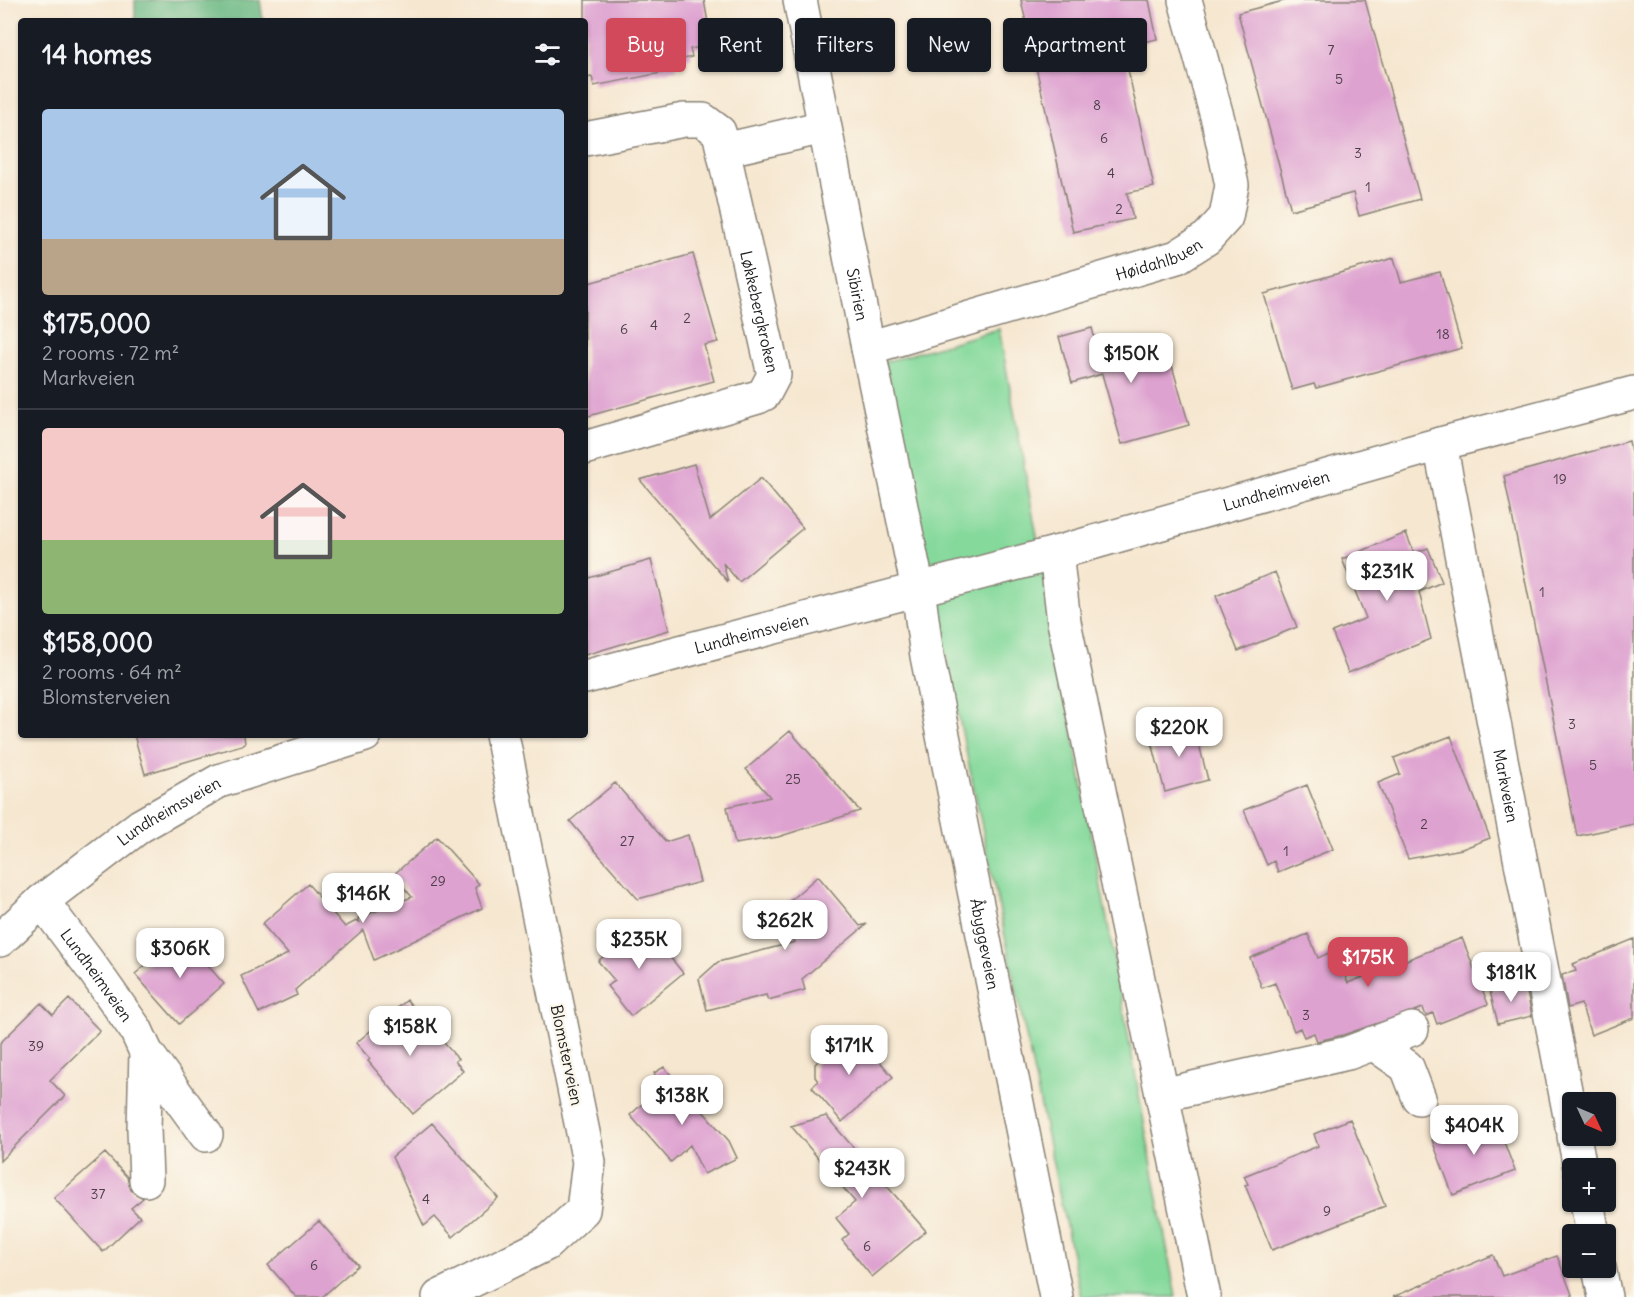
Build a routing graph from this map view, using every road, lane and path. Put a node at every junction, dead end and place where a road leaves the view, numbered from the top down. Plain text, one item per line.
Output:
1 (800, 0) edge
2 (1185, 0) edge
3 (824, 127) junction
4 (588, 138) edge
5 (724, 150) junction
6 (868, 348) junction
7 (1634, 393) edge
8 (1440, 444) junction
9 (588, 447) edge
10 (1056, 553) junction
11 (918, 589) junction
12 (588, 676) edge
13 (355, 738) edge
14 (503, 738) edge
15 (42, 901) junction
16 (0, 940) edge
17 (1412, 1029) dead end
18 (1373, 1043) junction
19 (146, 1052) junction
20 (1565, 1092) edge
21 (1162, 1095) junction
22 (1419, 1098) dead end
23 (206, 1135) dead end
24 (146, 1180) dead end
25 (1601, 1278) edge
26 (439, 1297) edge
27 (1056, 1297) edge
28 (1204, 1297) edge
29 (1605, 1297) edge

1 - 3 street, Sibirien
2 - 6 street, Høidahlbuen
3 - 5 street
3 - 6 street, Sibirien
4 - 5 street, Løkkebergkroken
5 - 9 street, Løkkebergkroken
6 - 11 street, Sibirien
7 - 8 street, Lundheimveien
8 - 10 street, Lundheimveien
8 - 20 street, Markveien
10 - 11 street, Lundheimveien
10 - 21 street
11 - 12 street, Lundheimsveien
11 - 27 street, Åbyggeveien
13 - 15 street, Lundheimsveien
14 - 26 street, Blomsterveien
15 - 16 street, Lundheimsveien
15 - 19 street, Lundheimveien
17 - 18 street
18 - 21 street
18 - 22 street
19 - 23 street, Lundheimveien
19 - 24 street, Lundheimveien
21 - 28 street
25 - 29 street

